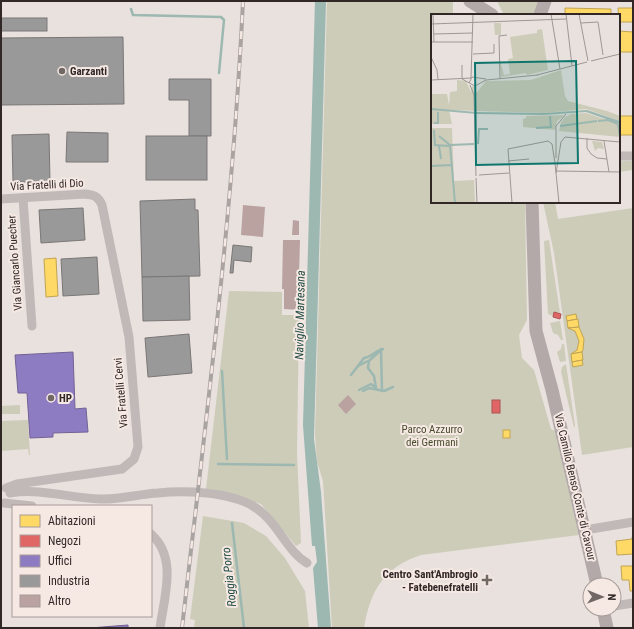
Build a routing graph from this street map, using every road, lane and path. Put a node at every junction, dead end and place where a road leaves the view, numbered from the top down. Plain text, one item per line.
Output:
1 (470, 1) edge
2 (488, 1) edge
3 (545, 1) edge
4 (491, 14) edge
5 (493, 14) edge
6 (540, 14) edge
7 (620, 156) edge
8 (633, 156) edge
9 (95, 196) joint
10 (23, 198) junction
11 (1, 199) edge
12 (532, 203) edge
13 (32, 326) dead end
14 (5, 495) edge
15 (30, 505) edge
16 (633, 522) edge
17 (585, 530) junction
18 (152, 535) edge
19 (307, 563) dead end
20 (595, 577) edge
21 (633, 603) edge
22 (622, 605) edge
23 (605, 617) edge
24 (160, 628) edge
25 (607, 628) edge

1 - 4 street
2 - 5 street
3 - 6 street
7 - 8 street
9 - 10 street, Via Fratelli di Dio
9 - 14 street, Via Fratelli Cervi
10 - 11 street, Via Fratelli di Dio
10 - 13 street, Via Giancarlo Puecher
12 - 17 street, Via Camillo Benso Conte di Cavour
14 - 15 street
14 - 19 street
16 - 17 street
17 - 20 street, Via Camillo Benso Conte di Cavour
18 - 24 street
21 - 22 street
23 - 25 street

